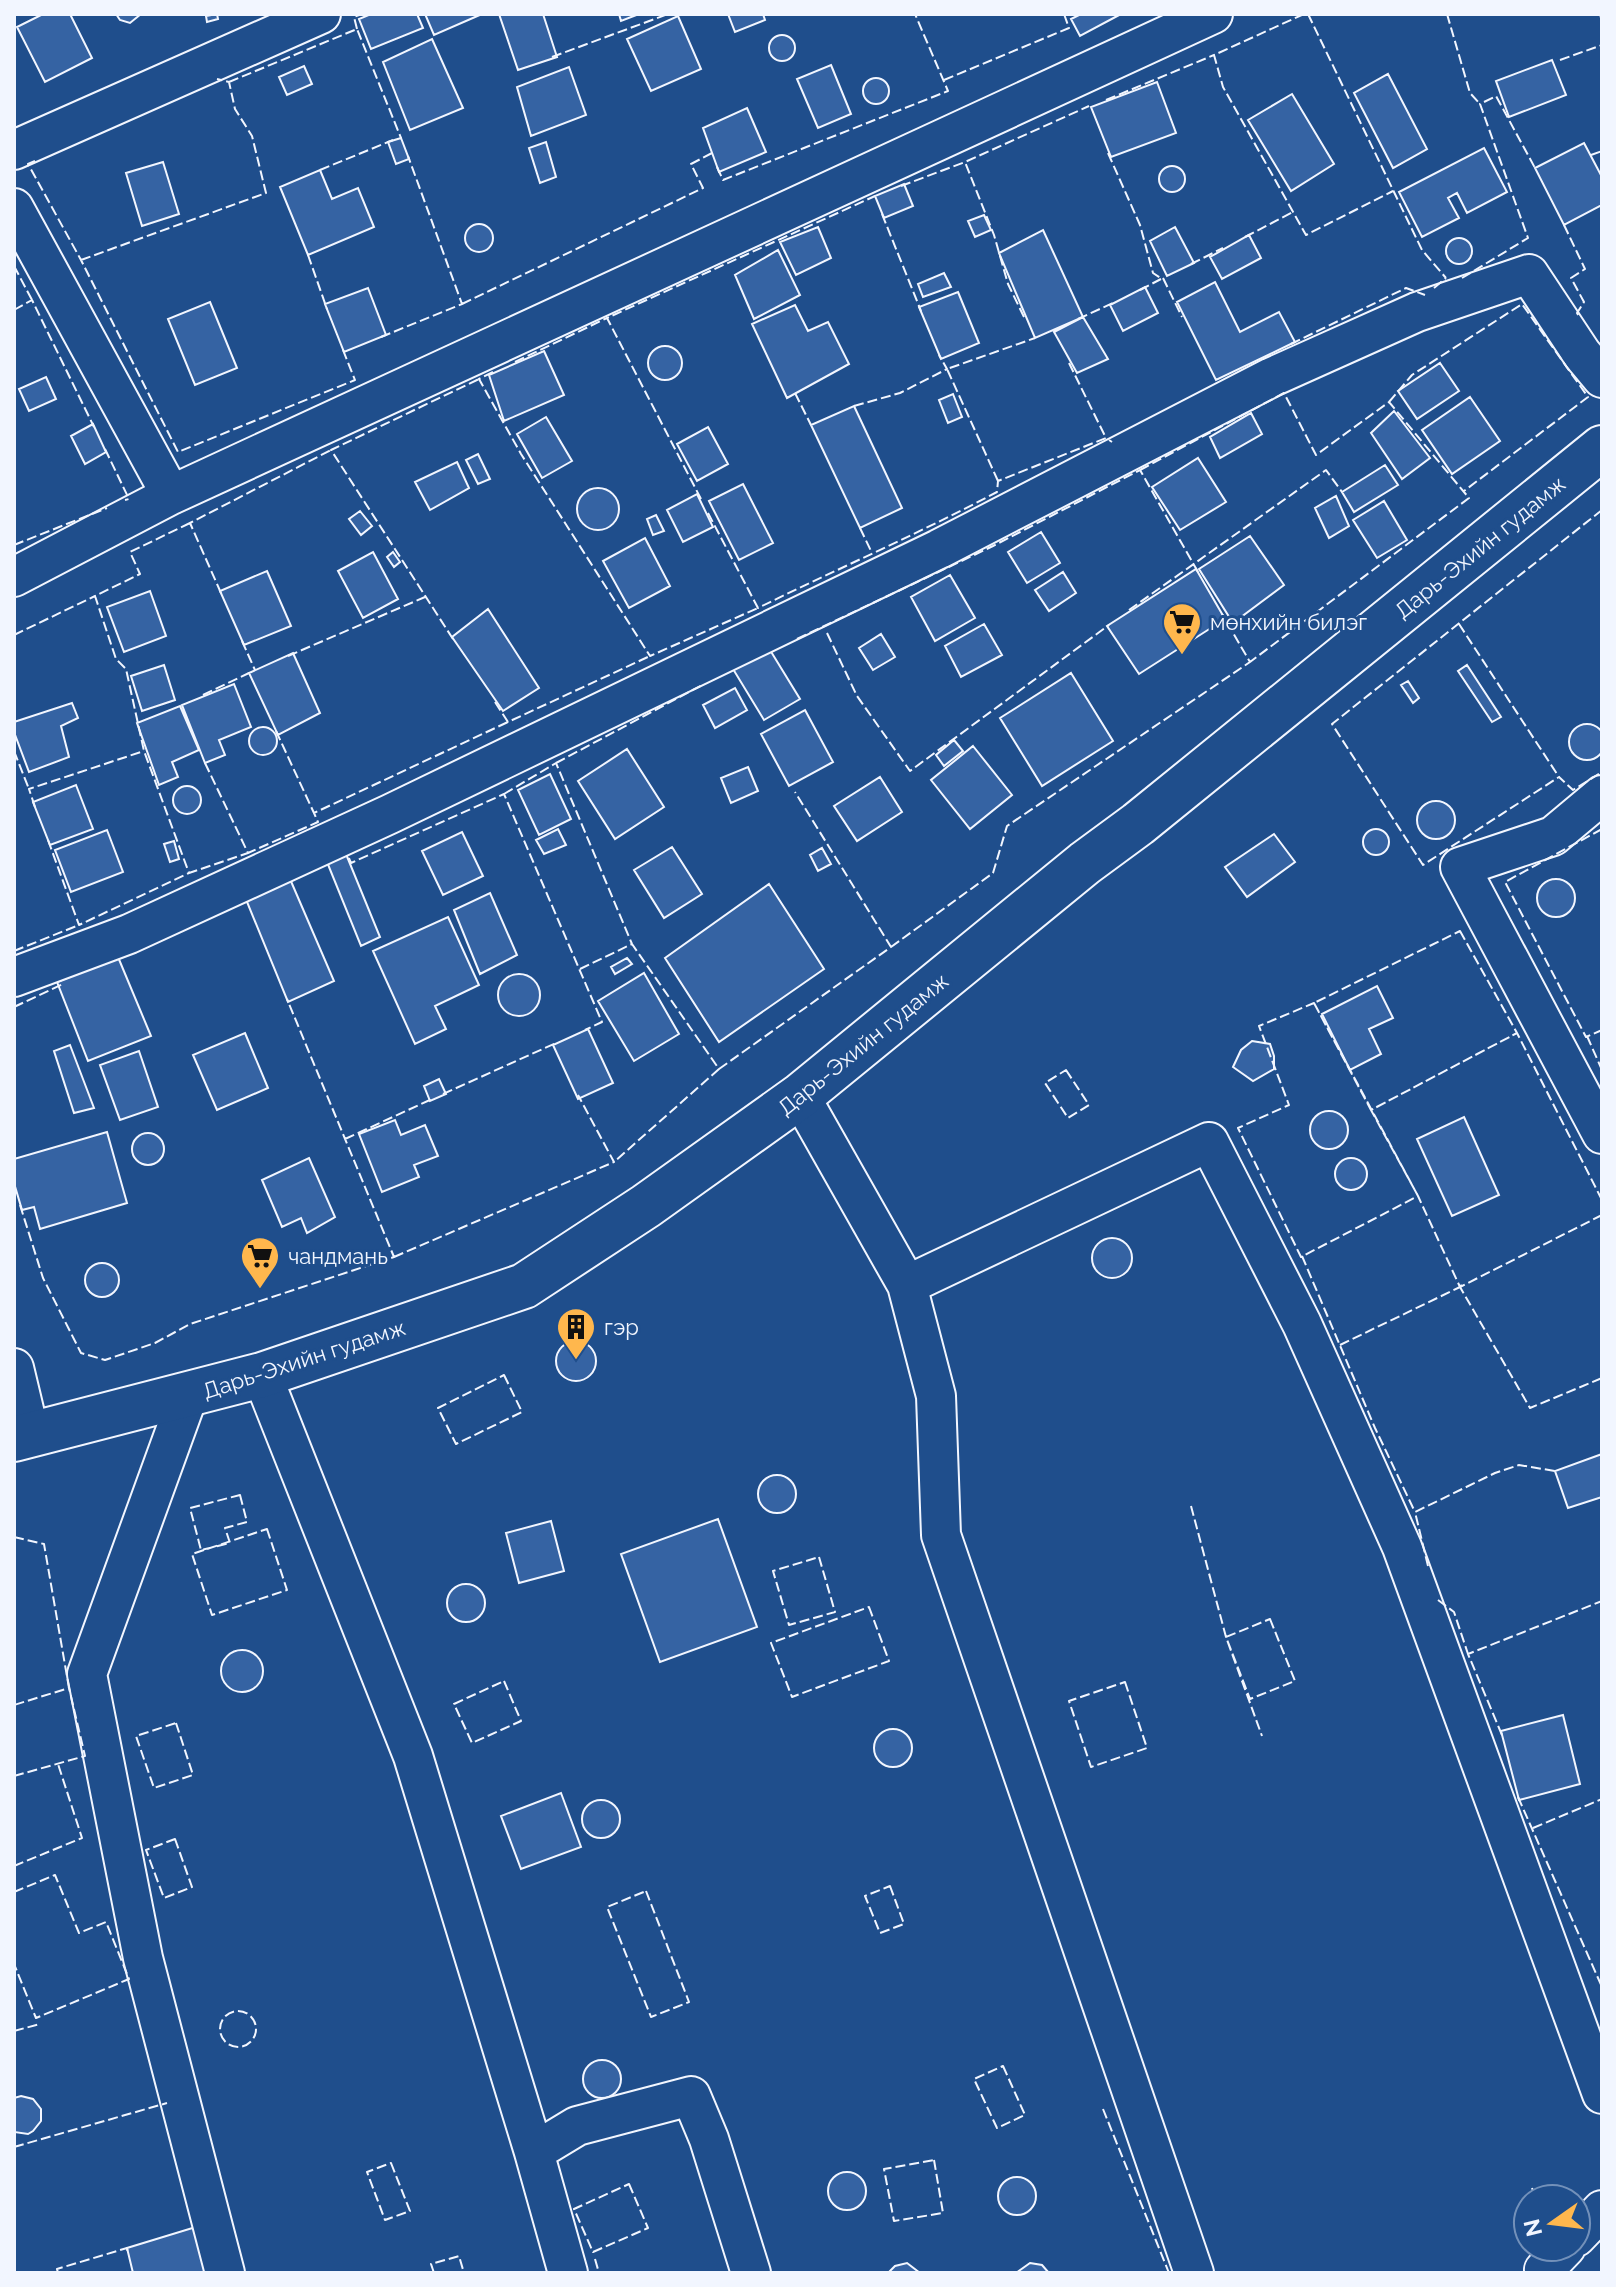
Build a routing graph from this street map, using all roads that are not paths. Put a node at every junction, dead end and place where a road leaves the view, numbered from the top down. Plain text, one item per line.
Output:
1 (321, 14) edge
2 (1213, 14) edge
3 (14, 150) edge
4 (14, 208) edge
5 (1602, 378) edge
6 (1602, 448) edge
7 (171, 495) junction
8 (14, 577) edge
9 (1602, 795) edge
10 (14, 977) edge
11 (800, 1096) junction
12 (1602, 1134) edge
13 (907, 1285) junction
14 (14, 1368) edge
15 (262, 1375) junction
16 (188, 1396) junction
17 (22, 1437) edge
18 (1602, 2094) edge
19 (534, 2152) junction
20 (225, 2273) edge
21 (568, 2273) edge
22 (751, 2273) edge
23 (1194, 2273) edge

1 - 3 street
2 - 7 street
4 - 7 street
5 - 10 street
6 - 11 main road, Дарь-Эхийн гудамж
7 - 8 street
9 - 12 street
11 - 13 street
11 - 15 main road, Дарь-Эхийн гудамж
13 - 18 street
13 - 23 street
14 - 17 street
15 - 16 main road, Дарь-Эхийн гудамж
15 - 19 street
16 - 17 main road, Дарь-Эхийн гудамж
16 - 20 street
19 - 21 street
19 - 22 street

